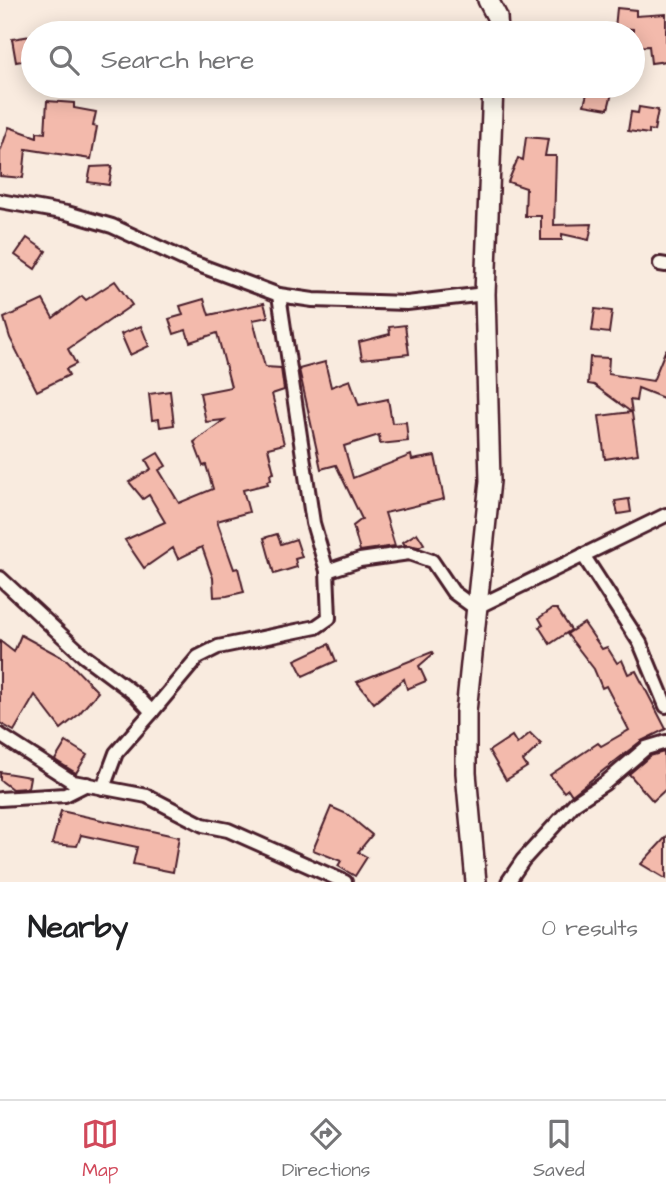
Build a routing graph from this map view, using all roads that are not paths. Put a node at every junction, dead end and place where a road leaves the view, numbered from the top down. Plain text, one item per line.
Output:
1 (488, 0) edge
2 (496, 21) edge
3 (493, 98) edge
4 (0, 201) edge
5 (279, 295) junction
6 (485, 295) junction
7 (666, 515) edge
8 (583, 555) junction
9 (327, 571) junction
10 (0, 578) edge
11 (475, 608) junction
12 (666, 706) edge
13 (152, 712) junction
14 (0, 735) edge
15 (666, 743) edge
16 (87, 785) junction
17 (103, 788) junction
18 (0, 799) edge
19 (345, 882) edge
20 (476, 882) edge
21 (508, 882) edge

1 - 2 street
3 - 6 street
4 - 5 street
5 - 6 street
5 - 9 street
6 - 11 street
7 - 8 street
8 - 11 street
8 - 12 street
9 - 11 street
9 - 13 street
10 - 13 street
11 - 20 street
13 - 17 street
14 - 16 street
15 - 21 street
16 - 17 street
16 - 18 street
17 - 19 street

